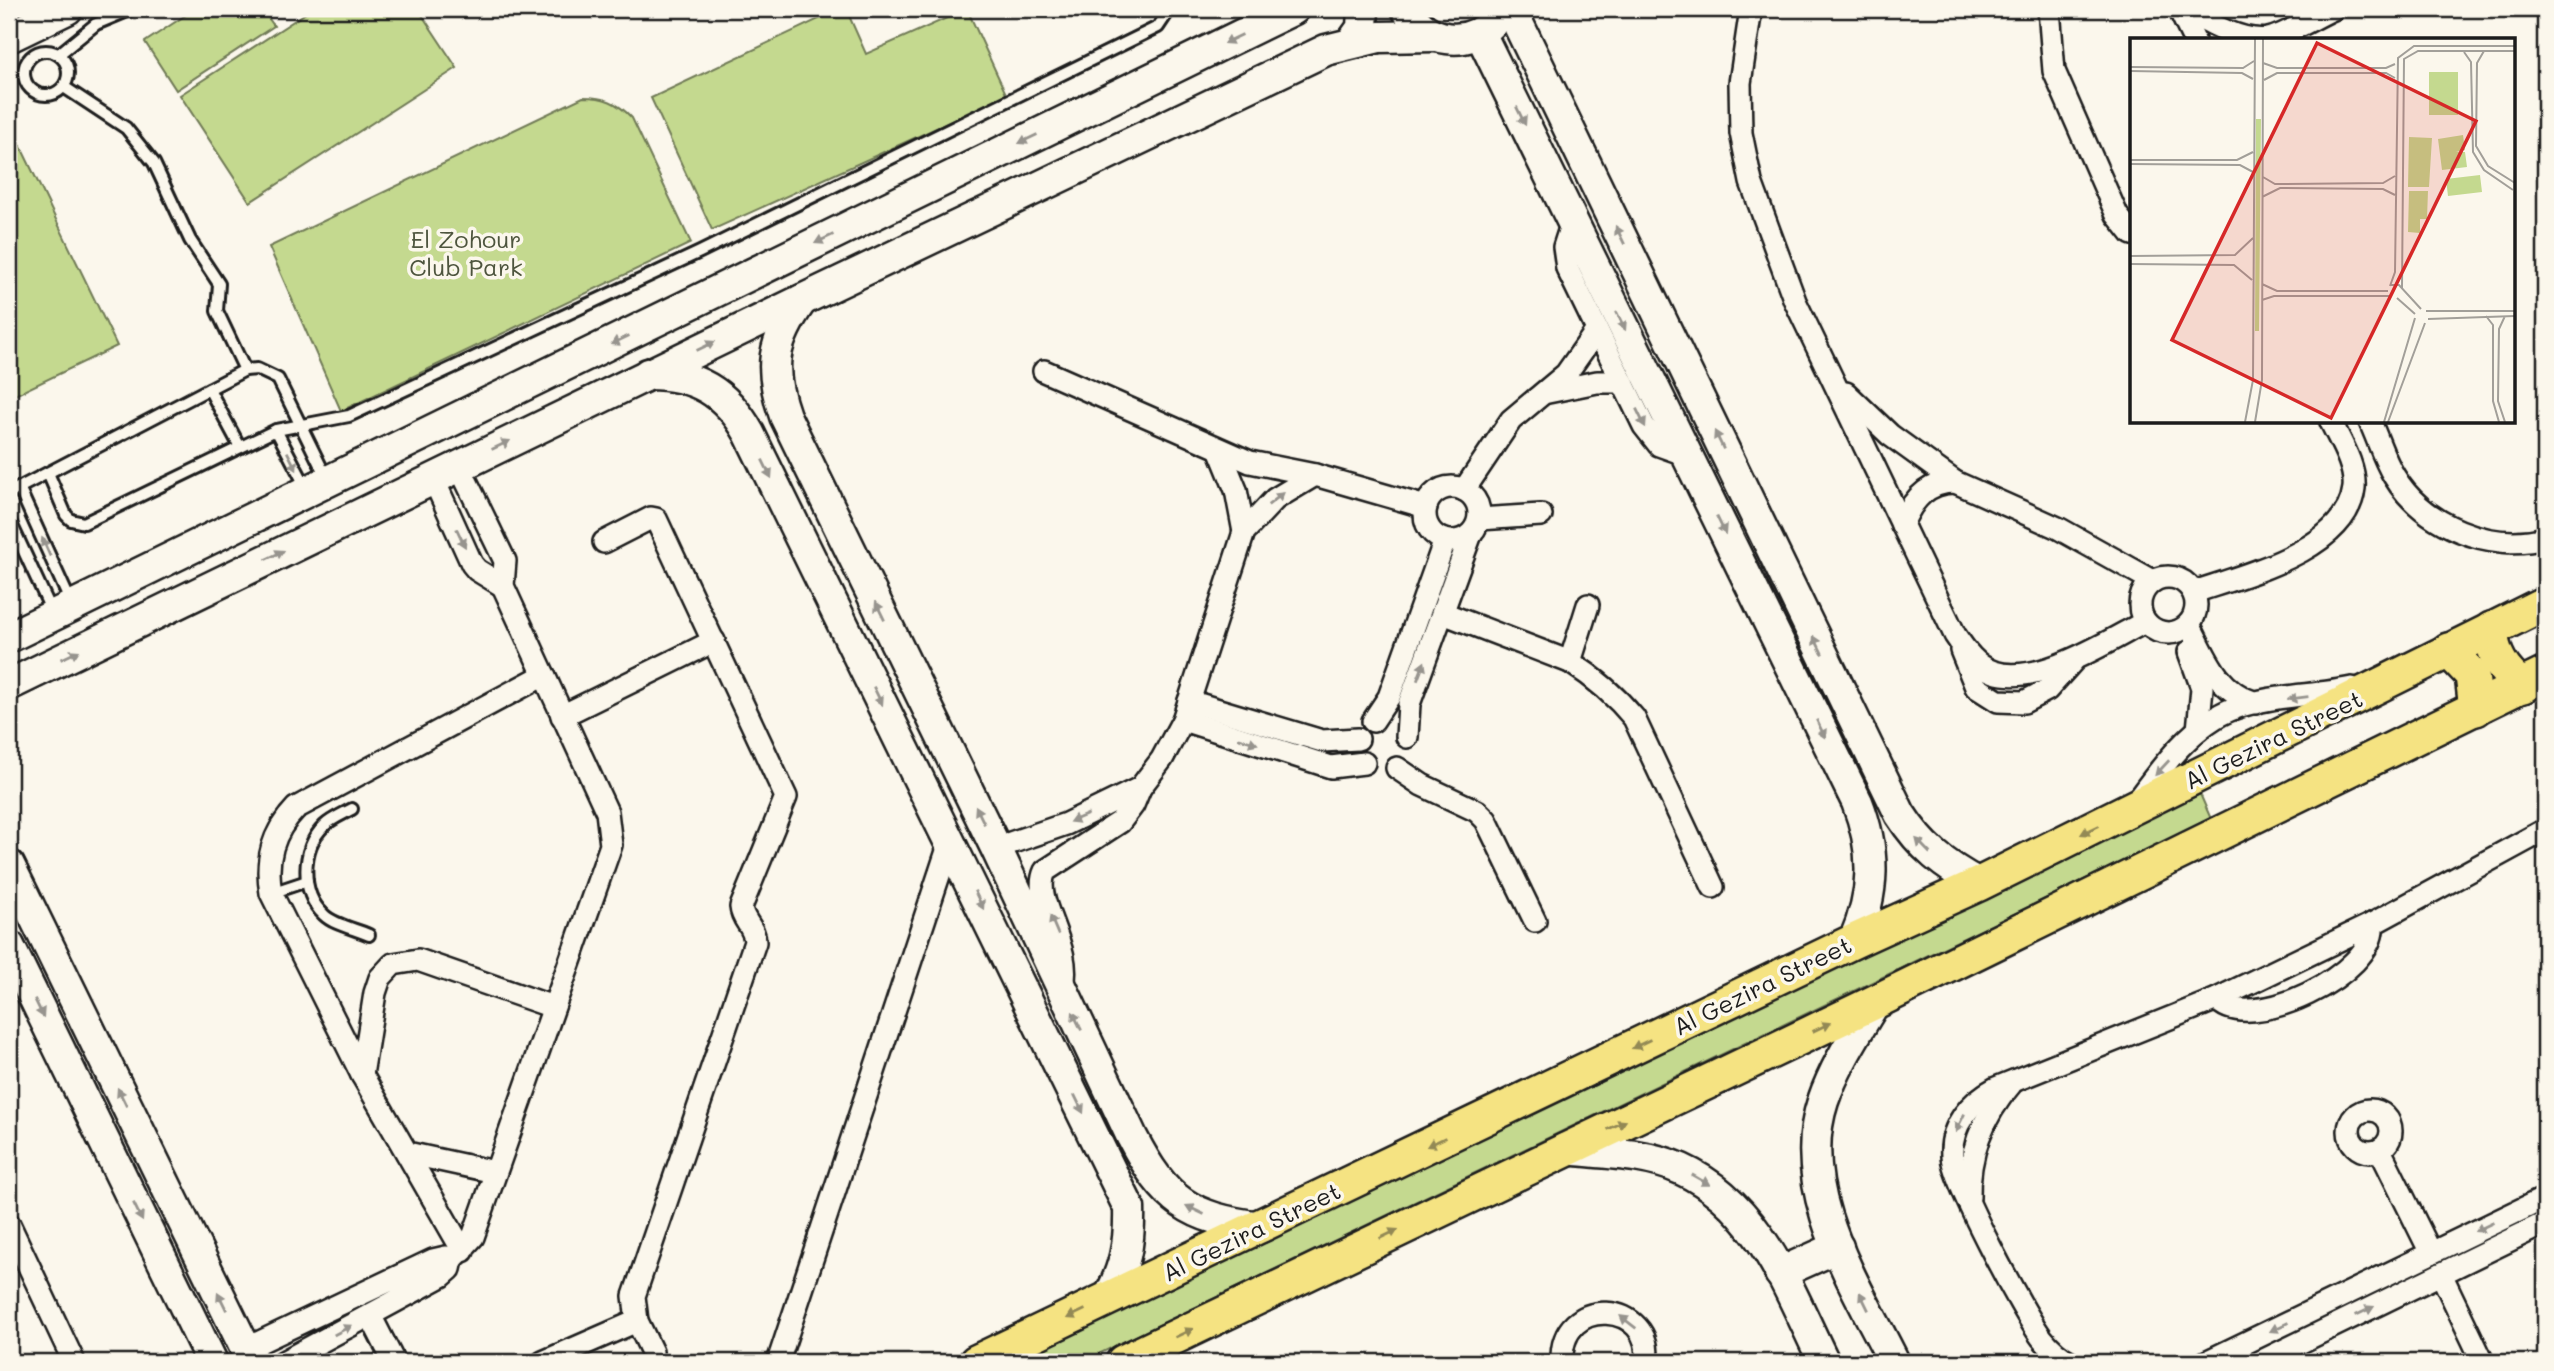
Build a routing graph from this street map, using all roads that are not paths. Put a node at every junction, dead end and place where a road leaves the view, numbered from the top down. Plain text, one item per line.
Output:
1 (67, 9) edge
2 (132, 9) edge
3 (1170, 9) edge
4 (1294, 9) edge
5 (1363, 9) edge
6 (1407, 9) edge
7 (1503, 9) edge
8 (1511, 9) edge
9 (1751, 9) edge
10 (2049, 9) edge
11 (2179, 9) edge
12 (2187, 9) edge
13 (2333, 9) edge
14 (1480, 33) junction
15 (9, 36) edge
16 (1435, 36) junction
17 (2193, 38) edge
18 (2256, 38) edge
19 (2271, 38) edge
20 (1352, 42) junction
21 (1531, 52) junction
22 (58, 54) junction
23 (1497, 68) junction
24 (64, 87) junction
25 (1572, 222) junction
26 (2130, 231) edge
27 (802, 300) junction
28 (1597, 330) junction
29 (245, 370) junction
30 (1044, 371) dead end
31 (648, 374) junction
32 (1833, 378) junction
33 (1623, 382) junction
34 (209, 389) junction
35 (1546, 392) junction
36 (785, 416) junction
37 (301, 424) junction
38 (2332, 424) edge
39 (2371, 424) edge
40 (276, 430) junction
41 (749, 433) junction
42 (240, 447) junction
43 (1220, 451) junction
44 (1687, 455) junction
45 (446, 472) junction
46 (48, 473) junction
47 (1315, 475) junction
48 (1955, 482) junction
49 (319, 487) junction
50 (14, 490) edge
51 (1464, 490) junction
52 (1426, 507) junction
53 (1541, 515) dead end
54 (9, 519) edge
55 (1902, 525) junction
56 (1475, 526) junction
57 (1244, 532) junction
58 (2545, 538) edge
59 (1444, 540) junction
60 (206, 541) junction
61 (604, 542) dead end
62 (225, 579) junction
63 (2152, 580) junction
64 (503, 586) junction
65 (2194, 592) junction
66 (2545, 603) edge
67 (1588, 605) dead end
68 (63, 610) junction
69 (1443, 613) junction
70 (2145, 622) junction
71 (2184, 628) junction
72 (2491, 629) junction
73 (9, 637) edge
74 (714, 640) junction
75 (2448, 650) junction
76 (1570, 662) junction
77 (544, 675) junction
78 (2534, 680) edge
79 (2388, 681) junction
80 (9, 685) edge
81 (2256, 703) junction
82 (2476, 709) junction
83 (1186, 711) junction
84 (562, 716) junction
85 (1373, 721) junction
86 (2199, 730) junction
87 (1407, 737) junction
88 (1358, 739) junction
89 (1364, 763) junction
90 (1397, 768) junction
91 (1140, 788) junction
92 (1887, 788) junction
93 (1857, 802) junction
94 (352, 809) dead end
95 (2130, 810) junction
96 (2545, 831) edge
97 (950, 842) junction
98 (996, 848) junction
99 (9, 865) edge
100 (307, 881) junction
101 (1979, 884) junction
102 (1713, 887) dead end
103 (271, 893) junction
104 (1535, 921) dead end
105 (2372, 924) junction
106 (369, 934) dead end
107 (1854, 941) junction
108 (9, 946) edge
109 (1062, 991) junction
110 (2217, 999) junction
111 (1875, 1002) junction
112 (553, 1007) junction
113 (362, 1075) junction
114 (1132, 1137) junction
115 (1564, 1149) junction
116 (2380, 1150) dead end
117 (1102, 1151) junction
118 (407, 1153) junction
119 (495, 1172) junction
120 (2545, 1198) edge
121 (2545, 1223) edge
122 (9, 1224) edge
123 (1261, 1227) junction
124 (1838, 1247) junction
125 (2431, 1253) junction
126 (457, 1256) junction
127 (1780, 1273) junction
128 (2441, 1274) junction
129 (1108, 1299) junction
130 (370, 1315) junction
131 (637, 1321) junction
132 (652, 1352) dead end
133 (248, 1356) edge
134 (2064, 1360) edge
135 (74, 1362) edge
136 (212, 1362) edge
137 (283, 1362) edge
138 (394, 1362) edge
139 (543, 1362) edge
140 (778, 1362) edge
141 (976, 1362) edge
142 (1123, 1362) edge
143 (1562, 1362) edge
144 (1646, 1362) edge
145 (1824, 1362) edge
146 (1894, 1362) edge
147 (2206, 1362) edge
148 (2260, 1362) edge
149 (2483, 1362) edge

1 - 15 street
2 - 22 lane
3 - 37 lane
4 -> 49 street
5 - 20 street
6 - 16 street
7 - 14 street
8 - 21 street
9 - 32 street
10 - 26 street
11 - 17 street
12 - 18 street
13 - 19 street
14 - 16 street
14 - 23 street
16 - 20 street
20 - 27 street
21 - 23 street
92 -> 21 street
22 - 24 lane
22 - 24 lane
23 -> 25 street
24 - 29 lane
25 - 28 street
25 -> 44 street
31 -> 27 street
27 - 36 street
28 - 33 street
28 - 35 street
29 - 34 lane
29 - 37 lane
30 - 43 street
31 - 41 street
45 -> 31 street
32 - 48 street
32 - 55 street
33 - 35 street
33 -> 44 street
34 - 42 lane
34 - 46 lane
35 - 51 street
36 - 41 street
98 -> 36 street
37 - 40 lane
37 - 49 lane
38 - 65 street
39 - 58 street
40 - 42 lane
40 -> 49 lane
41 -> 97 street
42 - 46 lane
43 - 47 street
43 - 57 street
44 -> 93 street
62 -> 45 street
45 - 64 street
45 -> 64 street
46 - 50 lane
47 - 52 street
57 -> 47 street
48 - 55 street
48 - 63 street
49 - 60 street
68 -> 50 lane
51 - 52 street
51 - 56 street
52 - 59 street
53 - 56 street
54 - 68 lane
55 - 70 street
56 - 59 street
56 - 69 street
57 - 83 street
59 - 85 street
60 - 62 street
60 - 68 street
61 - 74 street
80 -> 62 street
63 - 65 street
63 - 70 street
64 - 77 street
65 - 71 street
66 - 72 main road, Al Gezira Street
67 - 76 street
68 - 73 street
69 - 76 street
87 -> 69 street
70 - 71 street
71 - 81 street
71 - 86 street
72 - 75 main road, Al Gezira Street
72 - 78 main road
74 - 84 street
74 - 131 street
75 - 79 main road, Al Gezira Street
75 - 82 main road
76 - 102 street
77 - 84 street
77 - 103 street
78 - 82 main road
79 -> 81 street
79 - 95 main road, Al Gezira Street
81 - 86 street
82 - 111 main road
83 - 88 street
83 -> 89 street
83 - 91 street
84 - 112 street
85 - 87 street
85 - 88 street
86 -> 95 street
87 - 90 street
88 - 89 street
89 - 90 street
90 - 104 street
91 -> 98 street
109 -> 91 street
92 - 93 street
101 -> 92 street
93 - 107 street
94 - 100 lane
95 -> 101 main road, Al Gezira Street
96 - 105 street
97 -> 117 street
97 - 140 street
98 - 109 street
133 -> 99 street
100 - 103 lane
100 - 106 lane
101 - 107 main road, Al Gezira Street
103 - 113 street
105 - 110 street
105 - 110 street
107 -> 123 main road, Al Gezira Street
108 -> 136 street
114 -> 109 street
110 - 134 street
115 -> 111 main road
111 - 124 street
112 - 113 street
112 - 119 street
113 - 118 street
114 - 117 street
123 -> 114 street
115 -> 127 street
142 -> 115 main road
116 - 125 street
117 - 129 street
118 - 119 street
118 - 126 street
119 - 126 street
120 -> 125 street
121 - 128 street
122 - 135 street
123 - 129 main road, Al Gezira Street
124 - 127 street
146 -> 124 street
125 -> 147 street
126 - 130 street
126 - 133 street
127 - 145 street
148 -> 128 street
128 - 149 street
129 -> 141 main road, Al Gezira Street
137 -> 130 street
130 - 138 street
131 - 132 street
131 - 139 street
144 -> 143 street

